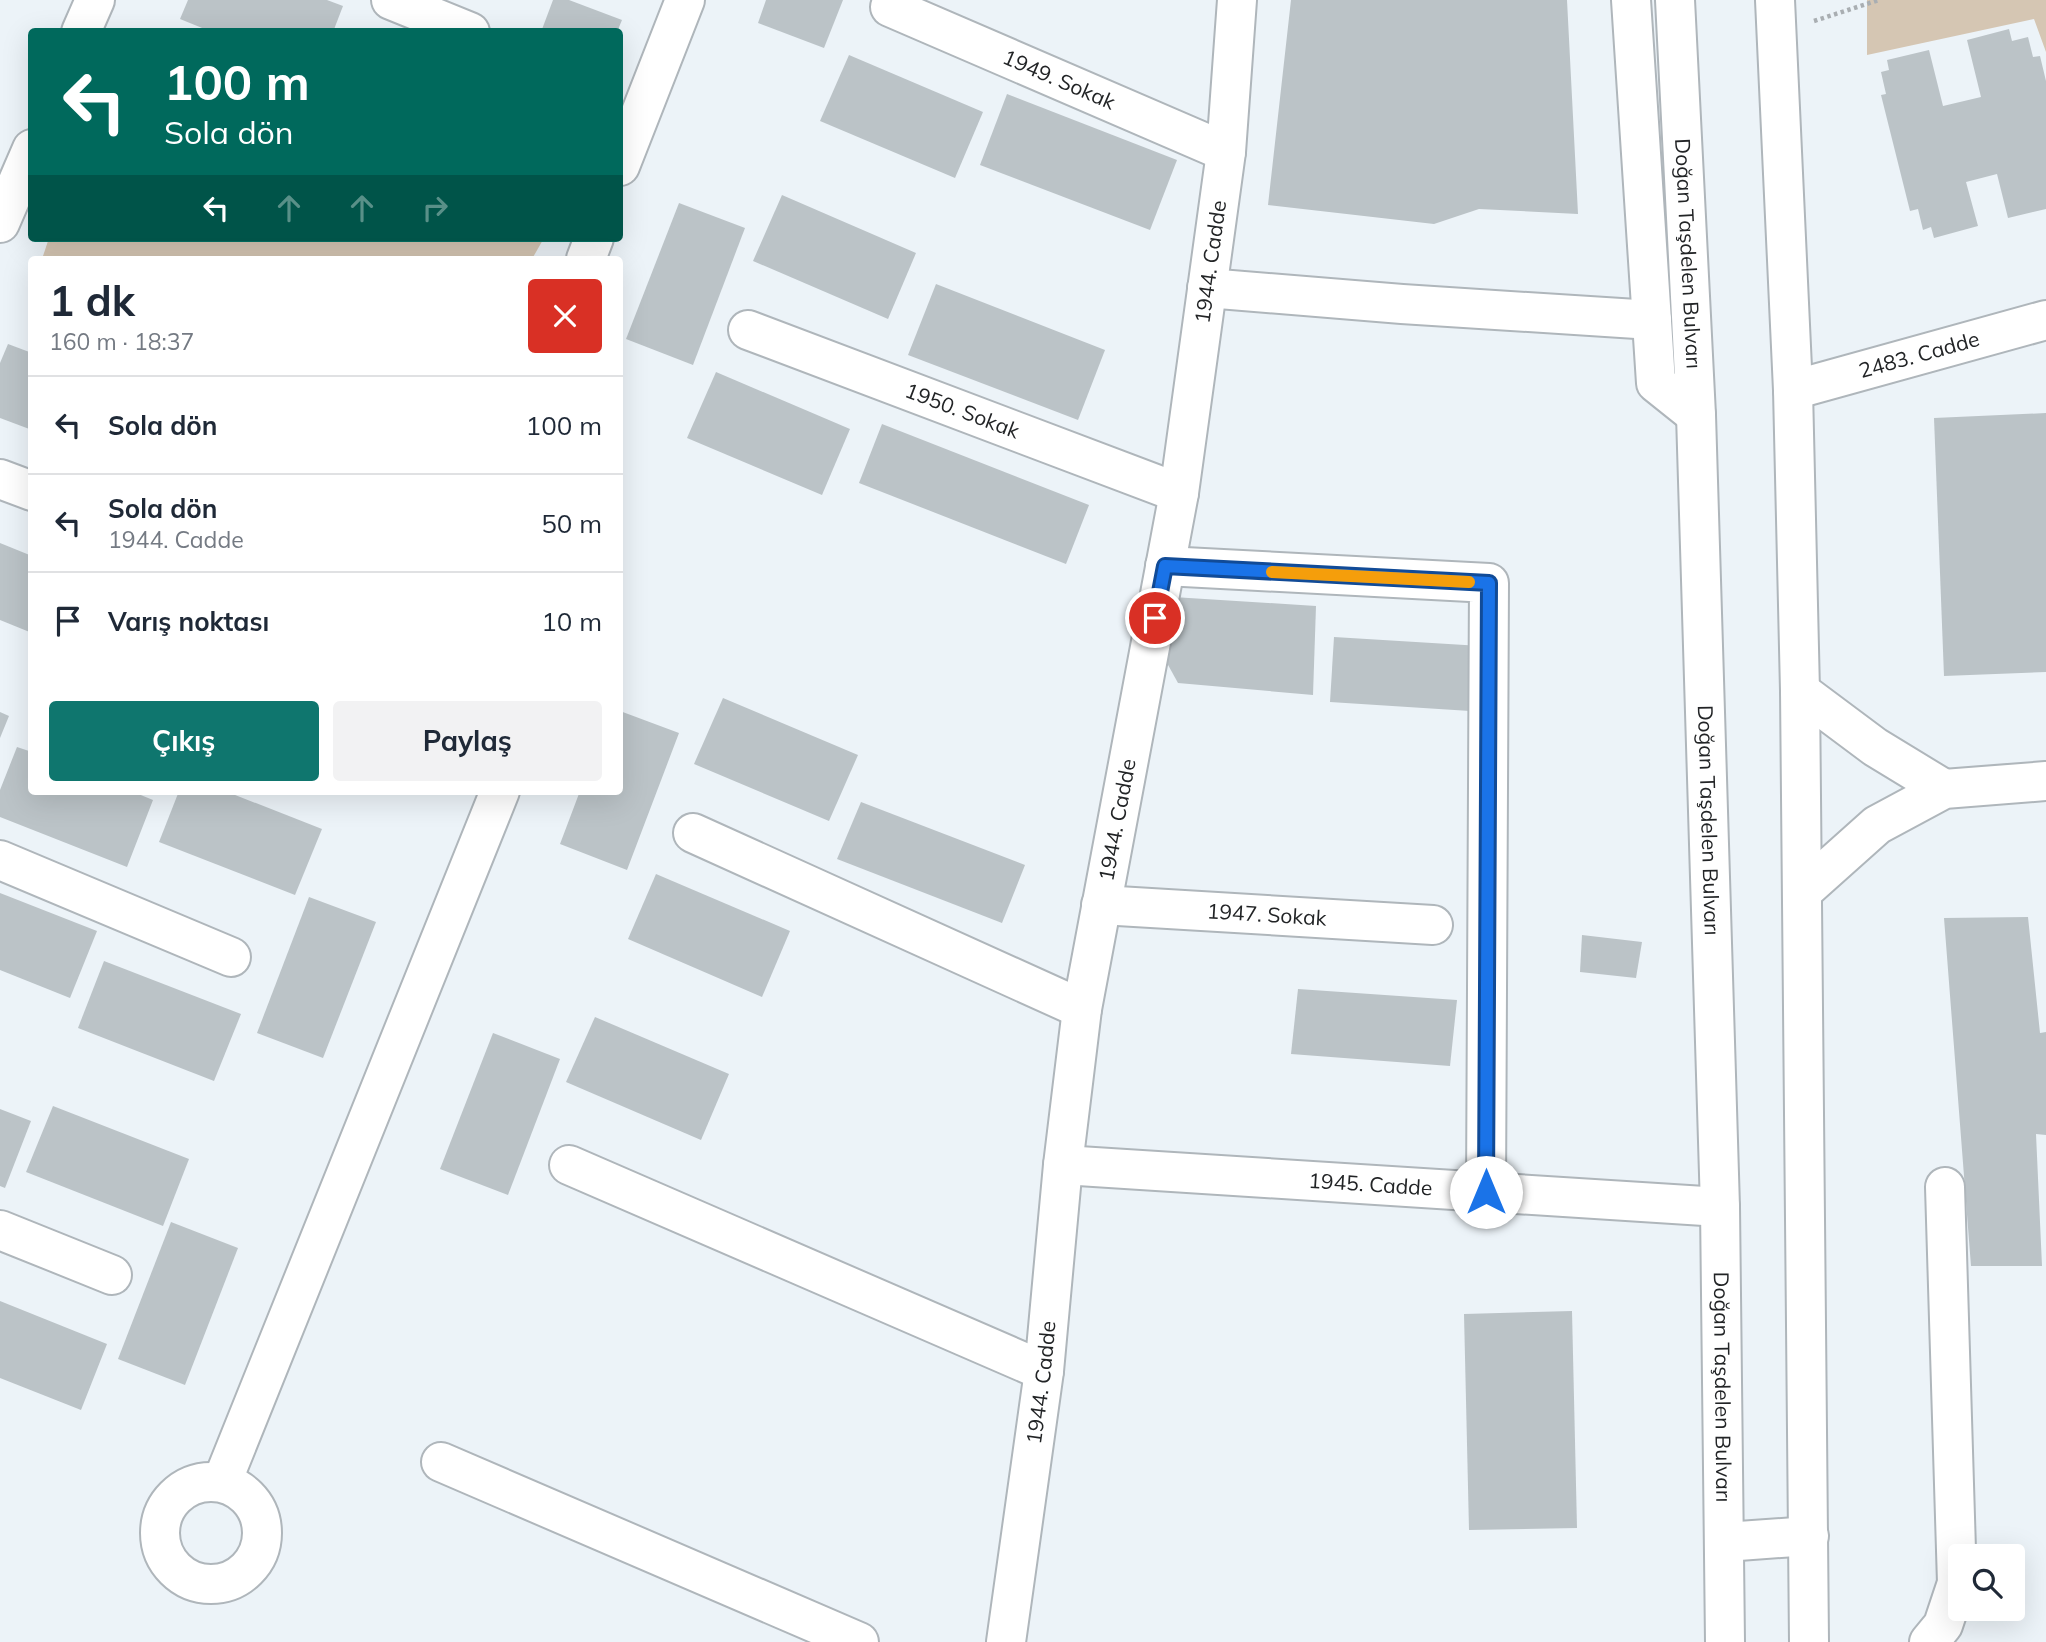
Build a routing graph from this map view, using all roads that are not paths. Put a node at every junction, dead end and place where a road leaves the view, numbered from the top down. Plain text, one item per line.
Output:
1 (95, 0) edge
2 (391, 0) edge
3 (685, 0) edge
4 (1237, 0) edge
5 (1632, 0) edge
6 (1675, 0) edge
7 (890, 7) dead end
8 (1776, 17) edge
9 (83, 28) edge
10 (460, 28) edge
11 (1226, 152) junction
12 (28, 158) edge
13 (623, 158) edge
14 (0, 223) edge
15 (1207, 288) junction
16 (1652, 320) junction
17 (2046, 320) edge
18 (748, 330) dead end
19 (1793, 390) junction
20 (1696, 415) junction
21 (0, 479) edge
22 (28, 490) edge
23 (1178, 493) junction
24 (1165, 566) junction
25 (1800, 691) junction
26 (2046, 781) edge
27 (1944, 789) junction
28 (498, 795) edge
29 (693, 833) dead end
30 (0, 860) edge
31 (1802, 892) junction
32 (1101, 905) junction
33 (1433, 925) dead end
34 (231, 957) dead end
35 (1082, 1009) junction
36 (569, 1165) dead end
37 (1063, 1165) junction
38 (1945, 1187) dead end
39 (1486, 1192) junction
40 (1720, 1207) junction
41 (0, 1230) edge
42 (112, 1275) dead end
43 (1044, 1371) junction
44 (440, 1462) dead end
45 (222, 1482) dead end
46 (1809, 1536) junction
47 (1725, 1542) junction
48 (859, 1642) edge
49 (1006, 1642) edge
50 (1725, 1642) edge
51 (1809, 1642) edge
52 (1929, 1642) edge

1 - 9 street
2 - 10 street
3 - 13 street
4 - 11 street, 1944. Cadde
5 - 16 street
6 - 20 street, Doğan Taşdelen Bulvarı
7 - 11 street, 1949. Sokak
8 - 19 street
11 - 15 street, 1944. Cadde
12 - 14 street
15 - 16 street
15 - 23 street, 1944. Cadde
16 - 20 street
17 - 19 street, 2483. Cadde
18 - 23 street, 1950. Sokak
19 - 25 street
20 - 40 street, Doğan Taşdelen Bulvarı
21 - 22 street
23 - 24 street, 1944. Cadde
24 - 32 street, 1944. Cadde
24 - 39 street
25 - 27 street
25 - 31 street
26 - 27 street
27 - 31 street
28 - 45 street
29 - 35 street
30 - 34 street
31 - 46 street
32 - 33 street, 1947. Sokak
32 - 35 street, 1944. Cadde
35 - 37 street, 1944. Cadde
36 - 43 street
37 - 39 street, 1945. Cadde
37 - 43 street, 1944. Cadde
38 - 52 street
39 - 40 street, 1945. Cadde
40 - 47 street, Doğan Taşdelen Bulvarı
41 - 42 street
43 - 49 street, 1944. Cadde
44 - 48 street
46 - 47 street
46 - 51 street
47 - 50 street, Doğan Taşdelen Bulvarı

